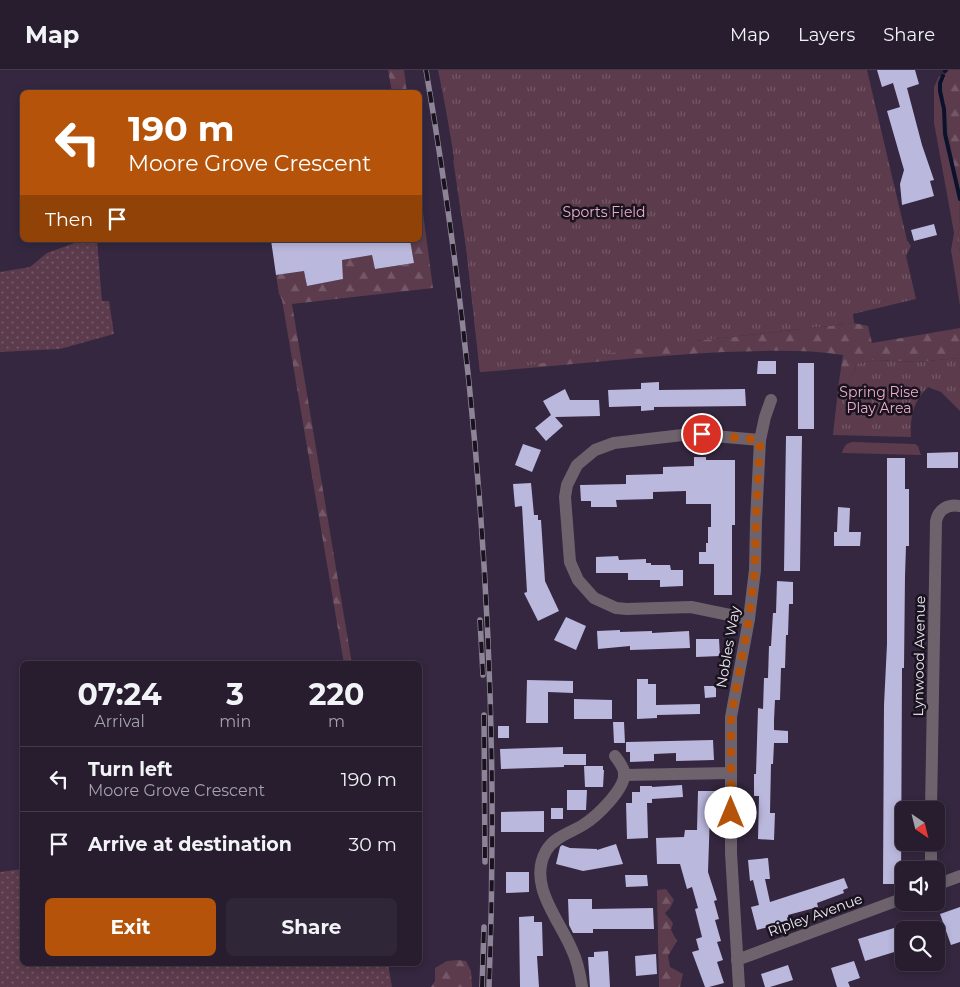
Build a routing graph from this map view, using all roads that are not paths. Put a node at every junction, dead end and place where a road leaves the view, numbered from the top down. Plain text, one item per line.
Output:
1 (771, 400) dead end
2 (760, 440) junction
3 (960, 506) edge
4 (749, 619) junction
5 (615, 756) dead end
6 (731, 773) junction
7 (624, 774) junction
8 (931, 801) edge
9 (960, 876) edge
10 (945, 882) edge
11 (895, 901) edge
12 (737, 960) junction
13 (582, 987) edge
14 (739, 987) edge

1 - 2 street, Nobles Way
2 - 4 street, Nobles Way
2 - 4 street
3 - 8 street, Lynwood Avenue
4 - 6 street, Nobles Way
5 - 7 street
6 - 7 street
6 - 12 street, Nobles Way
7 - 13 street
9 - 10 street
11 - 12 street, Ripley Avenue
12 - 14 street, Nobles Way

